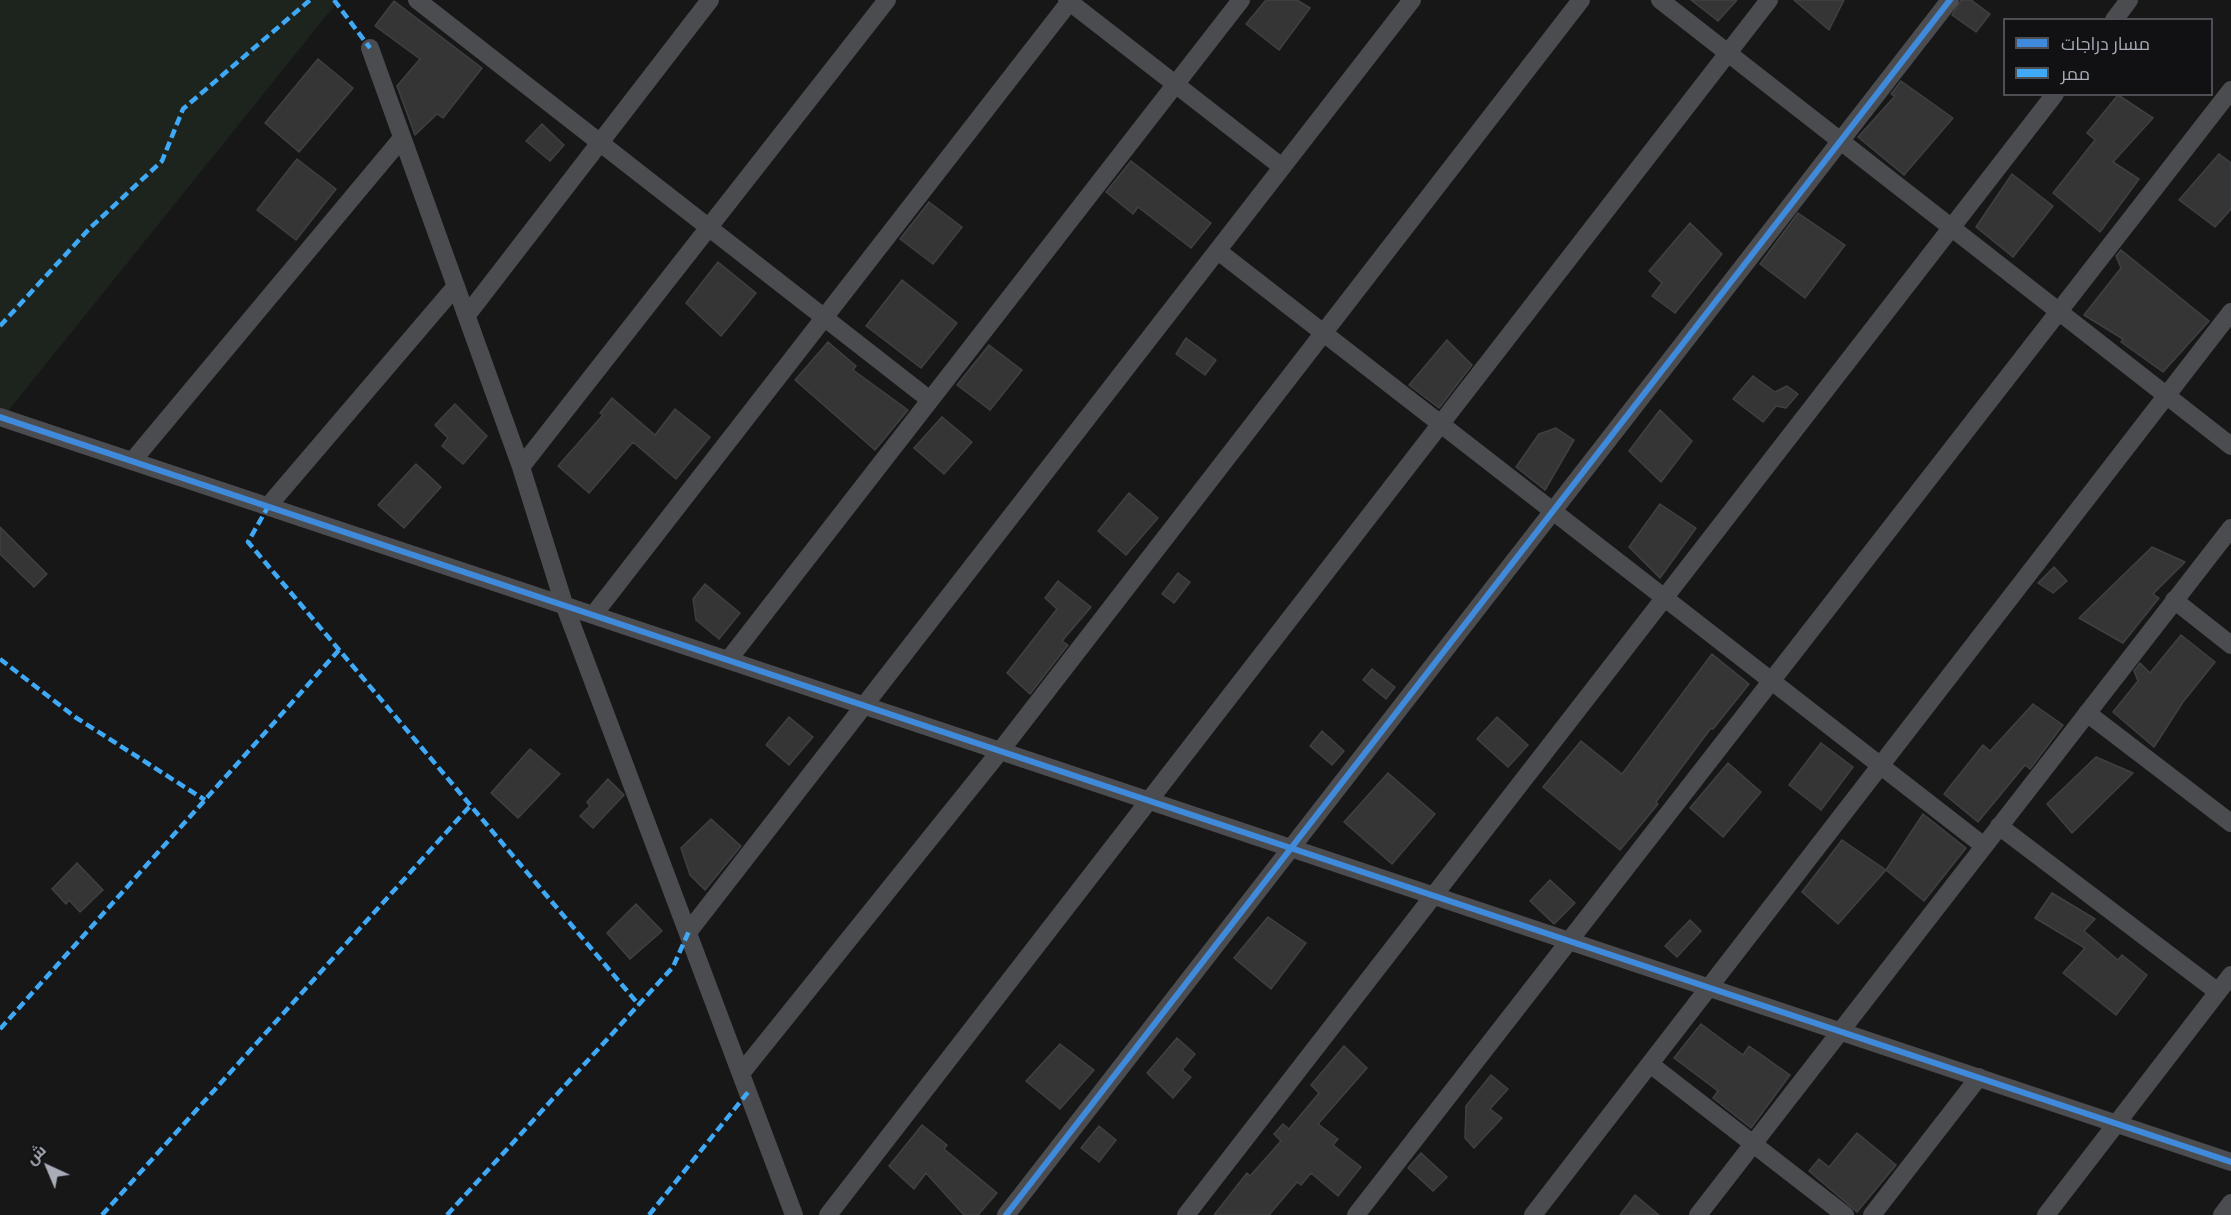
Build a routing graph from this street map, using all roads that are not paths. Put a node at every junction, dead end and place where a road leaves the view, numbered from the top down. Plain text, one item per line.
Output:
1 (417, 0) edge
2 (710, 0) edge
3 (887, 0) edge
4 (1241, 0) edge
5 (1412, 0) edge
6 (1581, 0) edge
7 (1660, 0) edge
8 (1769, 0) edge
9 (1950, 0) edge
10 (2129, 0) edge
11 (1069, 1) edge
12 (2116, 18) edge
13 (370, 48) dead end
14 (1728, 53) junction
15 (1175, 84) junction
16 (2231, 90) edge
17 (2053, 96) edge
18 (402, 138) junction
19 (1840, 141) junction
20 (600, 143) junction
21 (1282, 167) junction
22 (708, 227) junction
23 (1952, 228) junction
24 (1218, 250) junction
25 (456, 286) junction
26 (2059, 312) junction
27 (2231, 312) edge
28 (467, 315) junction
29 (825, 318) junction
30 (1324, 333) junction
31 (2166, 396) junction
32 (930, 400) junction
33 (0, 417) edge
34 (1441, 423) junction
35 (2231, 446) edge
36 (134, 459) junction
37 (521, 467) junction
38 (269, 505) junction
39 (1553, 511) junction
40 (2231, 528) edge
41 (1665, 598) junction
42 (2174, 600) junction
43 (564, 604) junction
44 (594, 614) junction
45 (2231, 645) edge
46 (729, 659) junction
47 (1772, 680) junction
48 (865, 705) junction
49 (2087, 713) junction
50 (1001, 750) junction
51 (1881, 765) junction
52 (1149, 799) junction
53 (2231, 823) edge
54 (1999, 826) junction
55 (1984, 846) junction
56 (1292, 847) junction
57 (1434, 895) junction
58 (689, 931) junction
59 (1569, 940) junction
60 (2231, 975) edge
61 (1709, 987) junction
62 (2218, 992) junction
63 (1841, 1030) junction
64 (1650, 1064) junction
65 (742, 1072) junction
66 (1979, 1077) junction
67 (2116, 1124) junction
68 (1753, 1144) junction
69 (2231, 1162) edge
70 (2231, 1203) edge
71 (794, 1215) edge
72 (828, 1215) edge
73 (1006, 1215) edge
74 (1186, 1215) edge
75 (1356, 1215) edge
76 (1533, 1215) edge
77 (1698, 1215) edge
78 (1845, 1215) edge
79 (1872, 1215) edge
80 (2046, 1215) edge
81 (2222, 1215) edge

1 - 20 street
2 - 20 street
3 - 22 street
4 - 15 street
5 - 21 street
6 - 30 street
7 - 14 street
8 - 14 street
9 - 19 street
10 - 12 street
11 - 15 street
11 - 29 street
13 - 18 street
14 - 19 street
14 - 34 street
15 - 21 street
15 - 32 street
16 - 26 street
17 - 23 street
18 - 25 street
18 - 36 street
19 - 23 street
19 - 39 street
20 - 22 street
20 - 28 street
21 - 24 street
22 - 29 street
22 - 37 street
23 - 26 street
23 - 41 street
24 - 30 street
24 - 48 street
25 - 28 street
25 - 38 street
26 - 31 street
26 - 47 street
27 - 31 street
28 - 37 street
29 - 32 street
29 - 44 street
30 - 34 street
30 - 50 street
31 - 35 street
31 - 51 street
32 - 46 street
33 - 36 street
34 - 39 street
34 - 52 street
36 - 38 street
37 - 43 street
38 - 43 street
39 - 41 street
39 - 56 street
40 - 42 street
41 - 47 street
41 - 57 street
42 - 45 street
42 - 49 street
43 - 44 street
43 - 58 street
44 - 46 street
46 - 48 street
47 - 51 street
47 - 59 street
48 - 50 street
48 - 58 street
49 - 53 street
49 - 54 street
50 - 52 street
50 - 65 street
51 - 55 street
51 - 61 street
52 - 56 street
52 - 72 street
54 - 55 street
54 - 62 street
55 - 63 street
56 - 57 street
56 - 73 street
57 - 59 street
57 - 74 street
58 - 65 street
59 - 61 street
59 - 75 street
60 - 62 street
61 - 63 street
61 - 64 street
62 - 67 street
63 - 66 street
63 - 68 street
64 - 68 street
64 - 76 street
65 - 71 street
66 - 67 street
66 - 79 street
67 - 69 street
67 - 80 street
68 - 77 street
68 - 78 street
70 - 81 street

